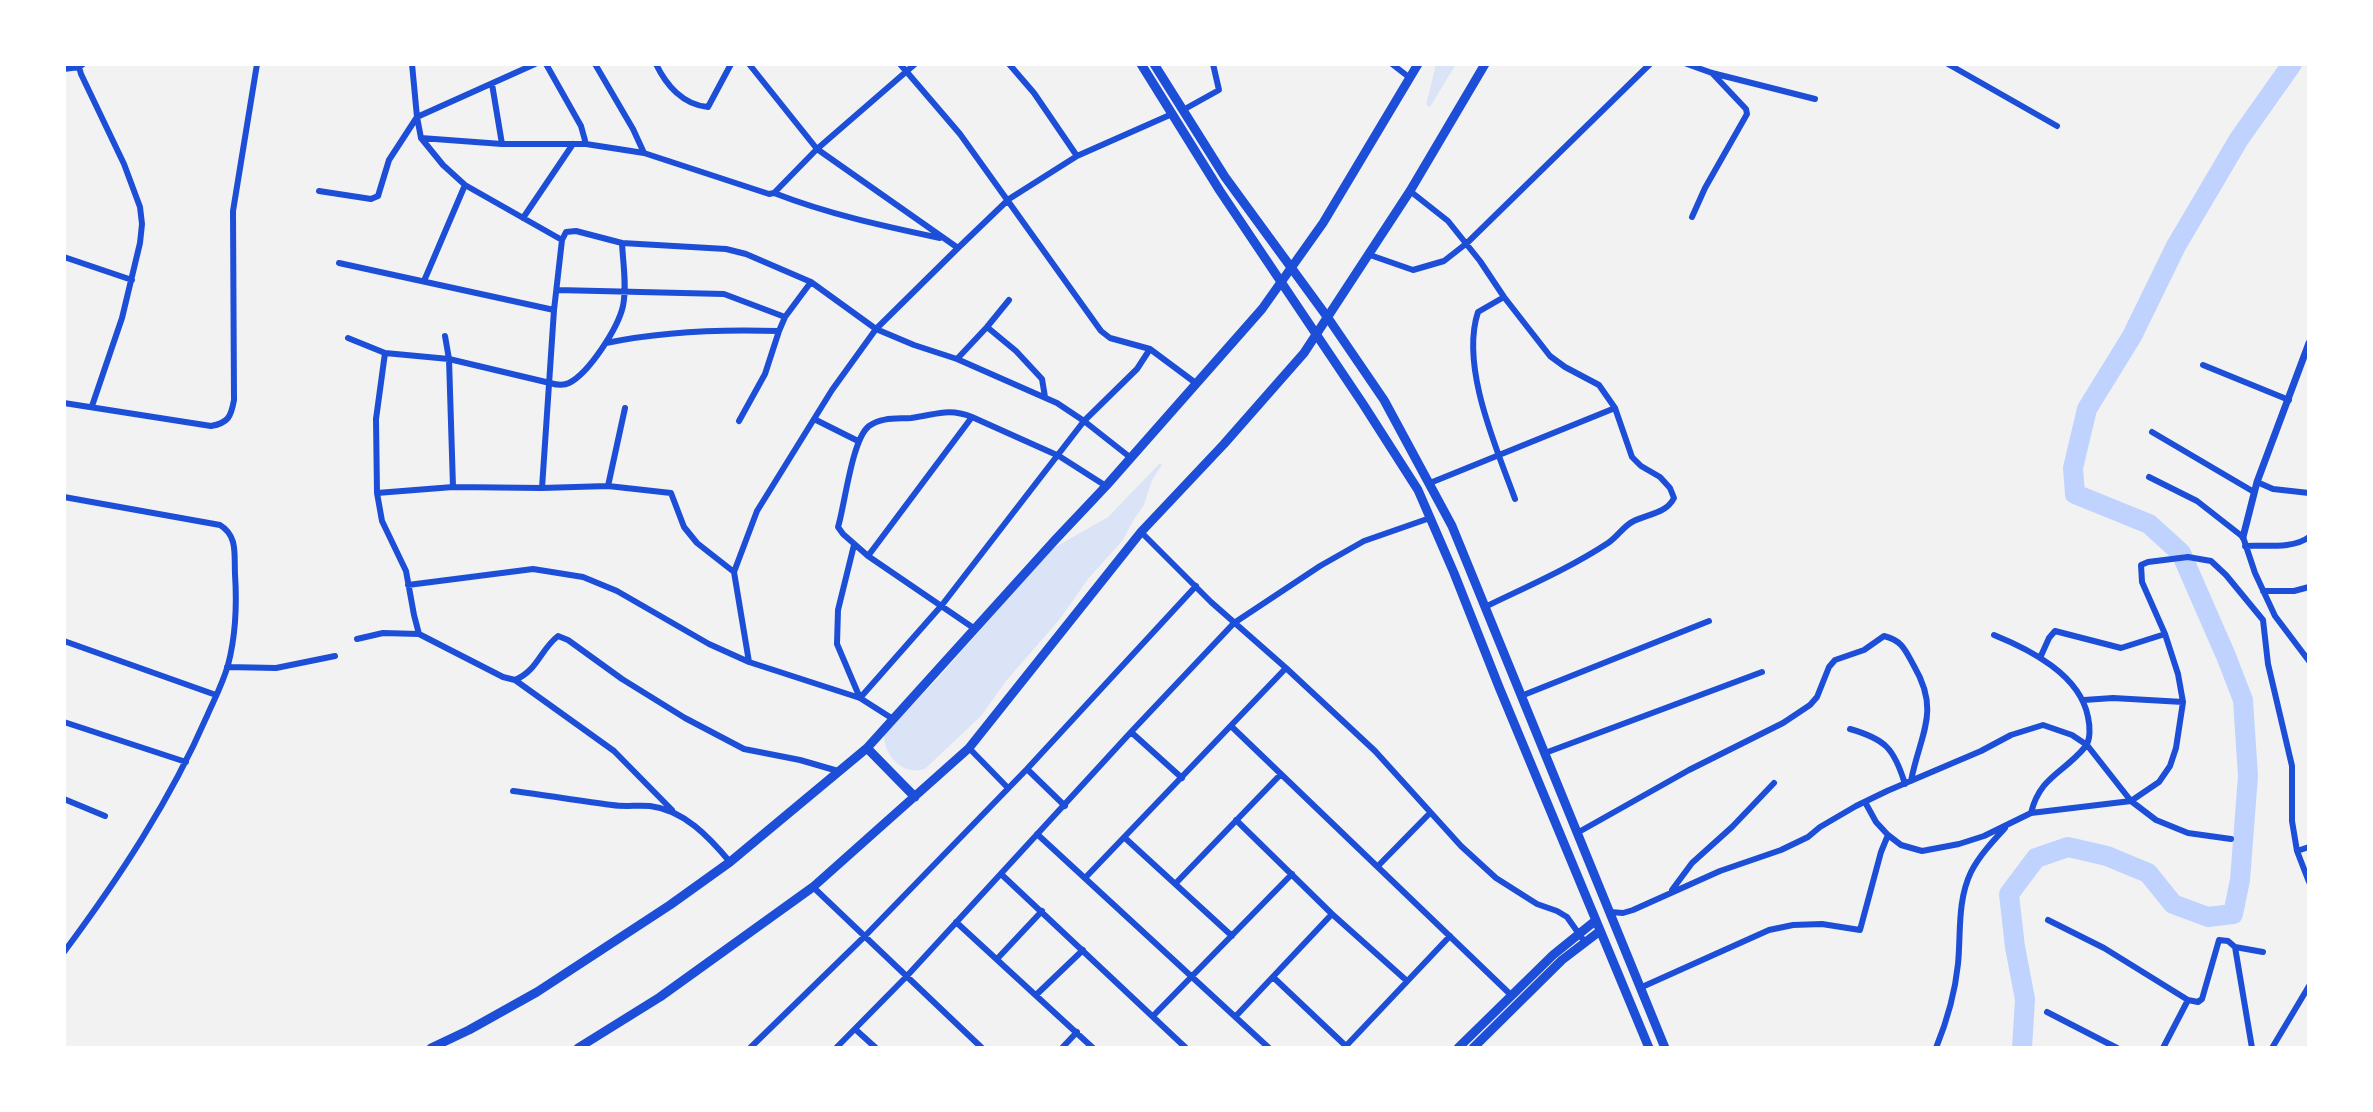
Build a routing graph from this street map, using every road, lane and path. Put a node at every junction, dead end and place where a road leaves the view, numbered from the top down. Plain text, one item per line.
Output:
1 (257, 64) edge
2 (412, 64) edge
3 (535, 64) edge
4 (546, 64) edge
5 (595, 64) edge
6 (656, 64) edge
7 (731, 64) edge
8 (749, 64) edge
9 (900, 64) edge
10 (915, 64) edge
11 (1009, 64) edge
12 (1141, 64) edge
13 (1154, 64) edge
14 (1213, 64) edge
15 (1392, 64) edge
16 (1418, 64) edge
17 (1485, 64) edge
18 (1650, 64) edge
19 (1687, 64) edge
20 (1948, 64) edge
21 (80, 65) edge
22 (64, 69) edge
23 (907, 72) junction
24 (1712, 73) junction
25 (1410, 78) junction
26 (492, 84) junction
27 (1815, 99) dead end
28 (1183, 110) junction
29 (1172, 114) junction
30 (417, 117) junction
31 (2057, 126) dead end
32 (421, 138) junction
33 (502, 144) junction
34 (573, 144) junction
35 (586, 144) junction
36 (817, 149) junction
37 (644, 153) junction
38 (1077, 156) junction
39 (465, 185) junction
40 (319, 191) dead end
41 (1410, 191) junction
42 (774, 193) junction
43 (1009, 199) junction
44 (1692, 217) dead end
45 (523, 218) junction
46 (945, 239) junction
47 (562, 240) junction
48 (622, 243) junction
49 (1467, 243) junction
50 (958, 248) junction
51 (1370, 255) junction
52 (64, 257) edge
53 (339, 263) dead end
54 (1290, 268) junction
55 (132, 280) junction
56 (424, 281) junction
57 (1280, 281) junction
58 (811, 282) junction
59 (557, 290) junction
60 (624, 291) junction
61 (1504, 297) junction
62 (1009, 300) dead end
63 (554, 310) junction
64 (785, 317) junction
65 (1328, 318) junction
66 (987, 327) junction
67 (876, 329) junction
68 (779, 331) junction
69 (1317, 334) junction
70 (445, 336) dead end
71 (348, 338) dead end
72 (606, 343) junction
73 (2309, 343) edge
74 (1150, 349) junction
75 (385, 353) junction
76 (449, 359) junction
77 (957, 359) junction
78 (2203, 365) dead end
79 (550, 383) junction
80 (1197, 384) junction
81 (1045, 397) junction
82 (2289, 400) junction
83 (64, 403) edge
84 (92, 406) junction
85 (625, 408) dead end
86 (1615, 408) junction
87 (972, 417) junction
88 (814, 419) junction
89 (739, 421) dead end
90 (1084, 421) junction
91 (2152, 432) dead end
92 (858, 441) junction
93 (1499, 455) junction
94 (1059, 456) junction
95 (1131, 458) junction
96 (2149, 477) dead end
97 (2257, 482) junction
98 (1430, 483) junction
99 (608, 486) junction
100 (1106, 486) junction
101 (453, 487) junction
102 (542, 488) junction
103 (2254, 492) junction
104 (377, 493) junction
105 (2309, 493) edge
106 (64, 497) edge
107 (1515, 499) dead end
108 (1430, 518) junction
109 (1141, 532) junction
110 (2243, 537) junction
111 (2309, 537) edge
112 (854, 545) junction
113 (2245, 546) junction
114 (868, 556) junction
115 (734, 572) junction
116 (408, 585) junction
117 (1196, 586) junction
118 (2309, 587) edge
119 (2263, 591) junction
120 (942, 605) junction
121 (1484, 608) junction
122 (2275, 616) junction
123 (2263, 620) junction
124 (1709, 621) dead end
125 (1234, 623) junction
126 (975, 629) junction
127 (419, 634) junction
128 (2165, 634) junction
129 (1994, 635) dead end
130 (357, 639) dead end
131 (64, 641) edge
132 (2309, 646) edge
133 (2300, 648) junction
134 (335, 656) dead end
135 (2040, 658) junction
136 (2309, 661) edge
137 (749, 662) junction
138 (227, 667) junction
139 (1286, 668) junction
140 (1762, 672) dead end
141 (515, 680) junction
142 (216, 695) junction
143 (1521, 696) junction
144 (860, 698) junction
145 (2084, 700) junction
146 (2183, 702) junction
147 (893, 719) junction
148 (64, 722) edge
149 (1232, 727) junction
150 (1850, 729) dead end
151 (1131, 732) junction
152 (2087, 745) junction
153 (867, 748) junction
154 (969, 748) junction
155 (1545, 753) junction
156 (186, 762) junction
157 (1027, 769) junction
158 (839, 772) junction
159 (1281, 774) junction
160 (1182, 778) junction
161 (1908, 782) junction
162 (1774, 783) dead end
163 (1008, 788) junction
164 (513, 791) dead end
165 (915, 797) junction
166 (64, 799) edge
167 (2131, 801) junction
168 (1865, 802) junction
169 (1065, 806) junction
170 (674, 813) junction
171 (1430, 813) junction
172 (2031, 813) junction
173 (105, 816) dead end
174 (1236, 820) junction
175 (2008, 823) junction
176 (1577, 833) junction
177 (1037, 834) junction
178 (1888, 835) junction
179 (1125, 838) junction
180 (2231, 839) dead end
181 (2309, 847) edge
182 (2297, 851) junction
183 (730, 862) junction
184 (1378, 866) junction
185 (1001, 874) junction
186 (1292, 874) junction
187 (1086, 877) junction
188 (2309, 882) edge
189 (1176, 883) junction
190 (813, 887) junction
191 (1671, 892) junction
192 (1042, 911) junction
193 (1332, 914) junction
194 (1612, 917) junction
195 (2048, 920) dead end
196 (956, 922) junction
197 (1597, 926) junction
198 (1232, 936) junction
199 (1450, 936) junction
200 (864, 937) junction
201 (1582, 937) junction
202 (2235, 947) junction
203 (1083, 950) junction
204 (64, 952) edge
205 (2263, 952) dead end
206 (997, 959) junction
207 (906, 977) junction
208 (1193, 977) junction
209 (1273, 977) junction
210 (1407, 981) junction
211 (2309, 986) edge
212 (1642, 987) junction
213 (1036, 995) junction
214 (1511, 995) junction
215 (2188, 1000) junction
216 (2047, 1012) dead end
217 (1153, 1016) junction
218 (1236, 1016) junction
219 (855, 1029) junction
220 (1077, 1032) junction
221 (1347, 1047) edge
222 (431, 1048) edge
223 (578, 1048) edge
224 (750, 1048) edge
225 (836, 1048) edge
226 (876, 1048) edge
227 (982, 1048) edge
228 (1062, 1048) edge
229 (1093, 1048) edge
230 (1186, 1048) edge
231 (1269, 1048) edge
232 (1458, 1048) edge
233 (1473, 1048) edge
234 (1649, 1048) edge
235 (1665, 1048) edge
236 (1936, 1048) edge
237 (2117, 1048) edge
238 (2163, 1048) edge
239 (2252, 1048) edge
240 (2272, 1048) edge

1 - 84 street
2 - 30 street
3 - 26 street
4 - 35 street
5 - 37 street
6 - 7 street
8 - 36 street
9 - 23 street
10 - 23 street
11 - 38 street
12 - 29 main road
13 - 28 main road
14 - 28 street
15 - 25 street
16 - 25 main road
17 - 41 main road
18 - 49 street
19 - 24 street
20 - 31 street
21 - 22 street
21 - 55 street
23 - 36 street
23 - 43 street
24 - 27 street
24 - 44 street
25 - 54 main road
26 - 30 street
26 - 33 street
28 - 29 street
28 - 54 main road
29 - 38 street
29 - 57 main road
30 - 32 street
30 - 40 street
32 - 33 street
32 - 39 street
33 - 34 street
34 - 35 street
34 - 45 street
35 - 37 street
36 - 42 street
36 - 46 street
37 - 42 street
38 - 43 street
39 - 45 street
39 - 56 street
41 - 49 street
41 - 51 main road
42 - 46 street
43 - 50 street
43 - 74 street
45 - 47 street
46 - 50 street
47 - 48 street
47 - 59 street
48 - 58 street
48 - 60 street
49 - 51 street
49 - 61 street
50 - 67 street
51 - 65 main road
52 - 55 street
53 - 56 street
54 - 57 main road
54 - 65 main road
55 - 84 street
56 - 63 street
57 - 69 main road
57 - 80 main road
58 - 64 street
58 - 67 street
59 - 60 street
59 - 63 street
60 - 64 street
60 - 72 street
61 - 86 street
61 - 93 street
62 - 66 street
63 - 79 street
64 - 68 street
65 - 69 main road
65 - 98 main road
66 - 77 street
66 - 81 street
67 - 77 street
67 - 88 street
68 - 72 street
68 - 89 street
69 - 108 main road
69 - 109 main road
70 - 76 street
71 - 75 street
72 - 79 street
73 - 82 street
74 - 80 street
74 - 90 street
75 - 76 street
75 - 104 street
76 - 79 street
76 - 101 street
77 - 81 street
78 - 82 street
79 - 102 street
80 - 95 main road
81 - 90 street
82 - 97 street
83 - 84 street
85 - 99 street
86 - 93 street
86 - 121 street
87 - 92 street
87 - 94 street
87 - 114 street
88 - 92 street
88 - 115 street
90 - 94 street
90 - 95 street
91 - 103 street
92 - 112 street
93 - 98 street
93 - 107 street
94 - 100 street
94 - 120 street
95 - 100 main road
96 - 110 street
97 - 103 street
97 - 105 street
98 - 121 main road
99 - 102 street
99 - 115 street
100 - 126 main road
101 - 102 street
101 - 104 street
103 - 110 street
104 - 116 street
106 - 138 street
108 - 125 street
108 - 197 main road
109 - 117 street
109 - 154 main road
110 - 113 street
111 - 113 street
112 - 114 street
112 - 144 street
113 - 119 street
114 - 120 street
115 - 137 street
116 - 127 street
116 - 137 street
117 - 125 street
117 - 157 street
118 - 119 street
119 - 122 street
120 - 126 street
120 - 144 street
121 - 143 main road
122 - 123 street
122 - 133 street
123 - 128 street
123 - 182 street
124 - 143 street
125 - 139 street
125 - 151 street
126 - 147 main road
127 - 130 street
127 - 141 street
128 - 135 street
128 - 146 street
129 - 135 street
131 - 142 street
132 - 133 street
133 - 136 street
134 - 138 street
135 - 145 street
137 - 144 street
138 - 142 street
139 - 149 street
139 - 171 street
140 - 155 street
141 - 158 street
141 - 170 street
142 - 156 street
143 - 155 main road
144 - 147 street
145 - 146 street
145 - 152 street
146 - 167 street
147 - 153 main road
148 - 156 street
149 - 159 street
149 - 160 street
150 - 161 street
151 - 160 street
151 - 169 street
152 - 161 street
152 - 167 street
152 - 172 street
153 - 158 main road
153 - 165 main road
154 - 163 street
154 - 165 main road
155 - 176 main road
156 - 204 street
157 - 163 street
157 - 169 street
158 - 183 main road
159 - 174 street
159 - 184 street
160 - 179 street
161 - 168 street
161 - 176 street
162 - 191 street
163 - 200 street
164 - 170 street
165 - 190 main road
166 - 173 street
167 - 172 street
167 - 180 street
168 - 178 street
168 - 191 street
169 - 177 street
170 - 183 street
171 - 184 street
171 - 201 street
172 - 175 street
174 - 186 street
174 - 189 street
175 - 178 street
175 - 236 street
176 - 194 main road
177 - 185 street
177 - 187 street
178 - 212 street
179 - 187 street
179 - 189 street
181 - 182 street
182 - 188 street
183 - 222 main road
184 - 199 street
185 - 192 street
185 - 196 street
186 - 193 street
186 - 198 street
187 - 208 street
189 - 198 street
190 - 200 street
190 - 223 main road
191 - 194 street
192 - 203 street
192 - 206 street
193 - 209 street
193 - 210 street
194 - 212 main road
195 - 215 street
196 - 206 street
196 - 207 street
197 - 201 main road
197 - 234 main road
198 - 208 street
199 - 210 street
199 - 214 street
200 - 207 street
200 - 224 street
201 - 214 main road
201 - 233 main road
202 - 205 street
202 - 215 street
202 - 239 street
203 - 213 street
203 - 217 street
206 - 213 street
207 - 219 street
207 - 227 street
208 - 217 street
208 - 218 street
209 - 218 street
209 - 221 street
210 - 221 street
211 - 240 street
212 - 235 main road
213 - 220 street
214 - 232 main road
215 - 238 street
216 - 237 street
217 - 230 street
218 - 231 street
219 - 225 street
219 - 226 street
220 - 228 street
220 - 229 street

